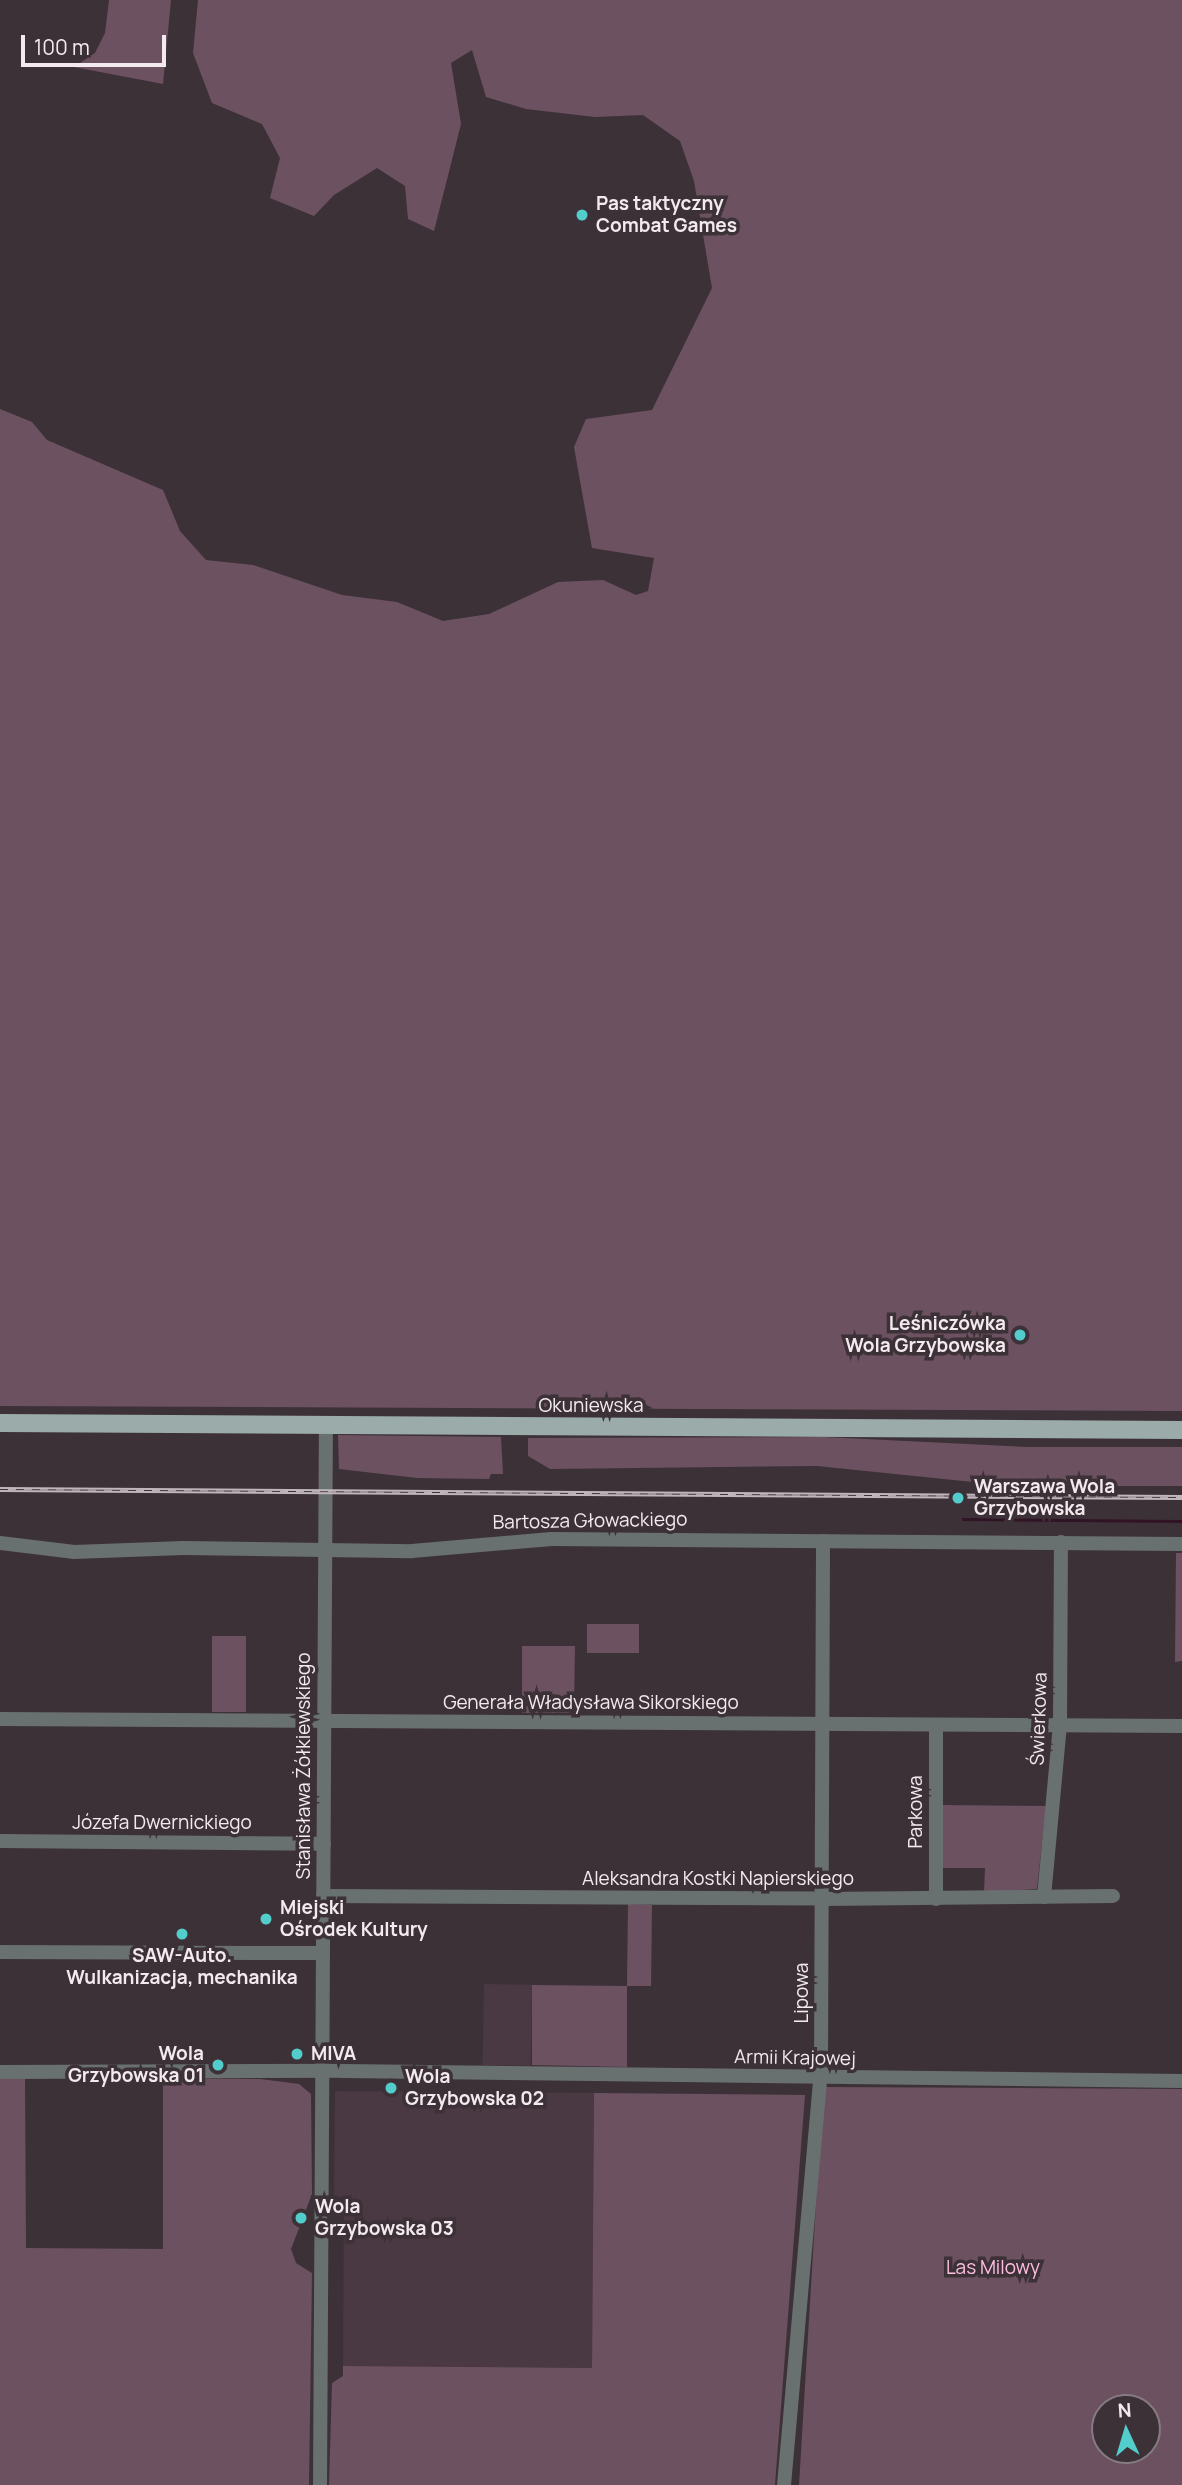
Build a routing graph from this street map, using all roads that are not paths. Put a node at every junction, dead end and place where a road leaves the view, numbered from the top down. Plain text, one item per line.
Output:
1 (0, 1423) edge
2 (326, 1426) junction
3 (1182, 1430) edge
4 (823, 1541) junction
5 (0, 1542) edge
6 (1061, 1542) junction
7 (1182, 1544) edge
8 (324, 1551) junction
9 (0, 1719) edge
10 (324, 1722) junction
11 (822, 1723) junction
12 (936, 1725) junction
13 (1060, 1726) junction
14 (1182, 1726) edge
15 (0, 1841) edge
16 (324, 1844) junction
17 (323, 1896) junction
18 (1113, 1896) dead end
19 (1044, 1897) junction
20 (822, 1899) junction
21 (936, 1899) junction
22 (0, 1952) edge
23 (322, 1953) junction
24 (0, 2072) edge
25 (321, 2075) junction
26 (820, 2078) junction
27 (1182, 2081) edge
28 (320, 2485) edge
29 (784, 2485) edge

1 - 2 main road, Okuniewska
2 - 3 main road, Okuniewska
2 - 8 street, Stanisława Żółkiewskiego
4 - 6 street, Bartosza Głowackiego
4 - 8 street, Bartosza Głowackiego
4 - 11 street, Lipowa
5 - 8 street, Bartosza Głowackiego
6 - 7 street, Bartosza Głowackiego
6 - 13 street, Świerkowa
8 - 10 street, Stanisława Żółkiewskiego
9 - 10 street, Generała Władysława Sikorskiego
10 - 11 street, Generała Władysława Sikorskiego
10 - 16 street, Stanisława Żółkiewskiego
11 - 12 street, Generała Władysława Sikorskiego
11 - 20 street, Lipowa
12 - 13 street, Generała Władysława Sikorskiego
12 - 21 street, Parkowa
13 - 14 street, Generała Władysława Sikorskiego
13 - 19 street, Świerkowa
15 - 16 street, Józefa Dwernickiego
16 - 17 street, Stanisława Żółkiewskiego
17 - 20 street, Aleksandra Kostki Napierskiego
17 - 23 street, Stanisława Żółkiewskiego
18 - 19 street, Aleksandra Kostki Napierskiego
19 - 21 street, Aleksandra Kostki Napierskiego
20 - 21 street, Aleksandra Kostki Napierskiego
20 - 26 street, Lipowa
22 - 23 street
23 - 25 street, Stanisława Żółkiewskiego
24 - 25 street, Armii Krajowej
25 - 26 street, Armii Krajowej
25 - 28 street, Stanisława Żółkiewskiego
26 - 27 street, Armii Krajowej
26 - 29 street, Lipowa

